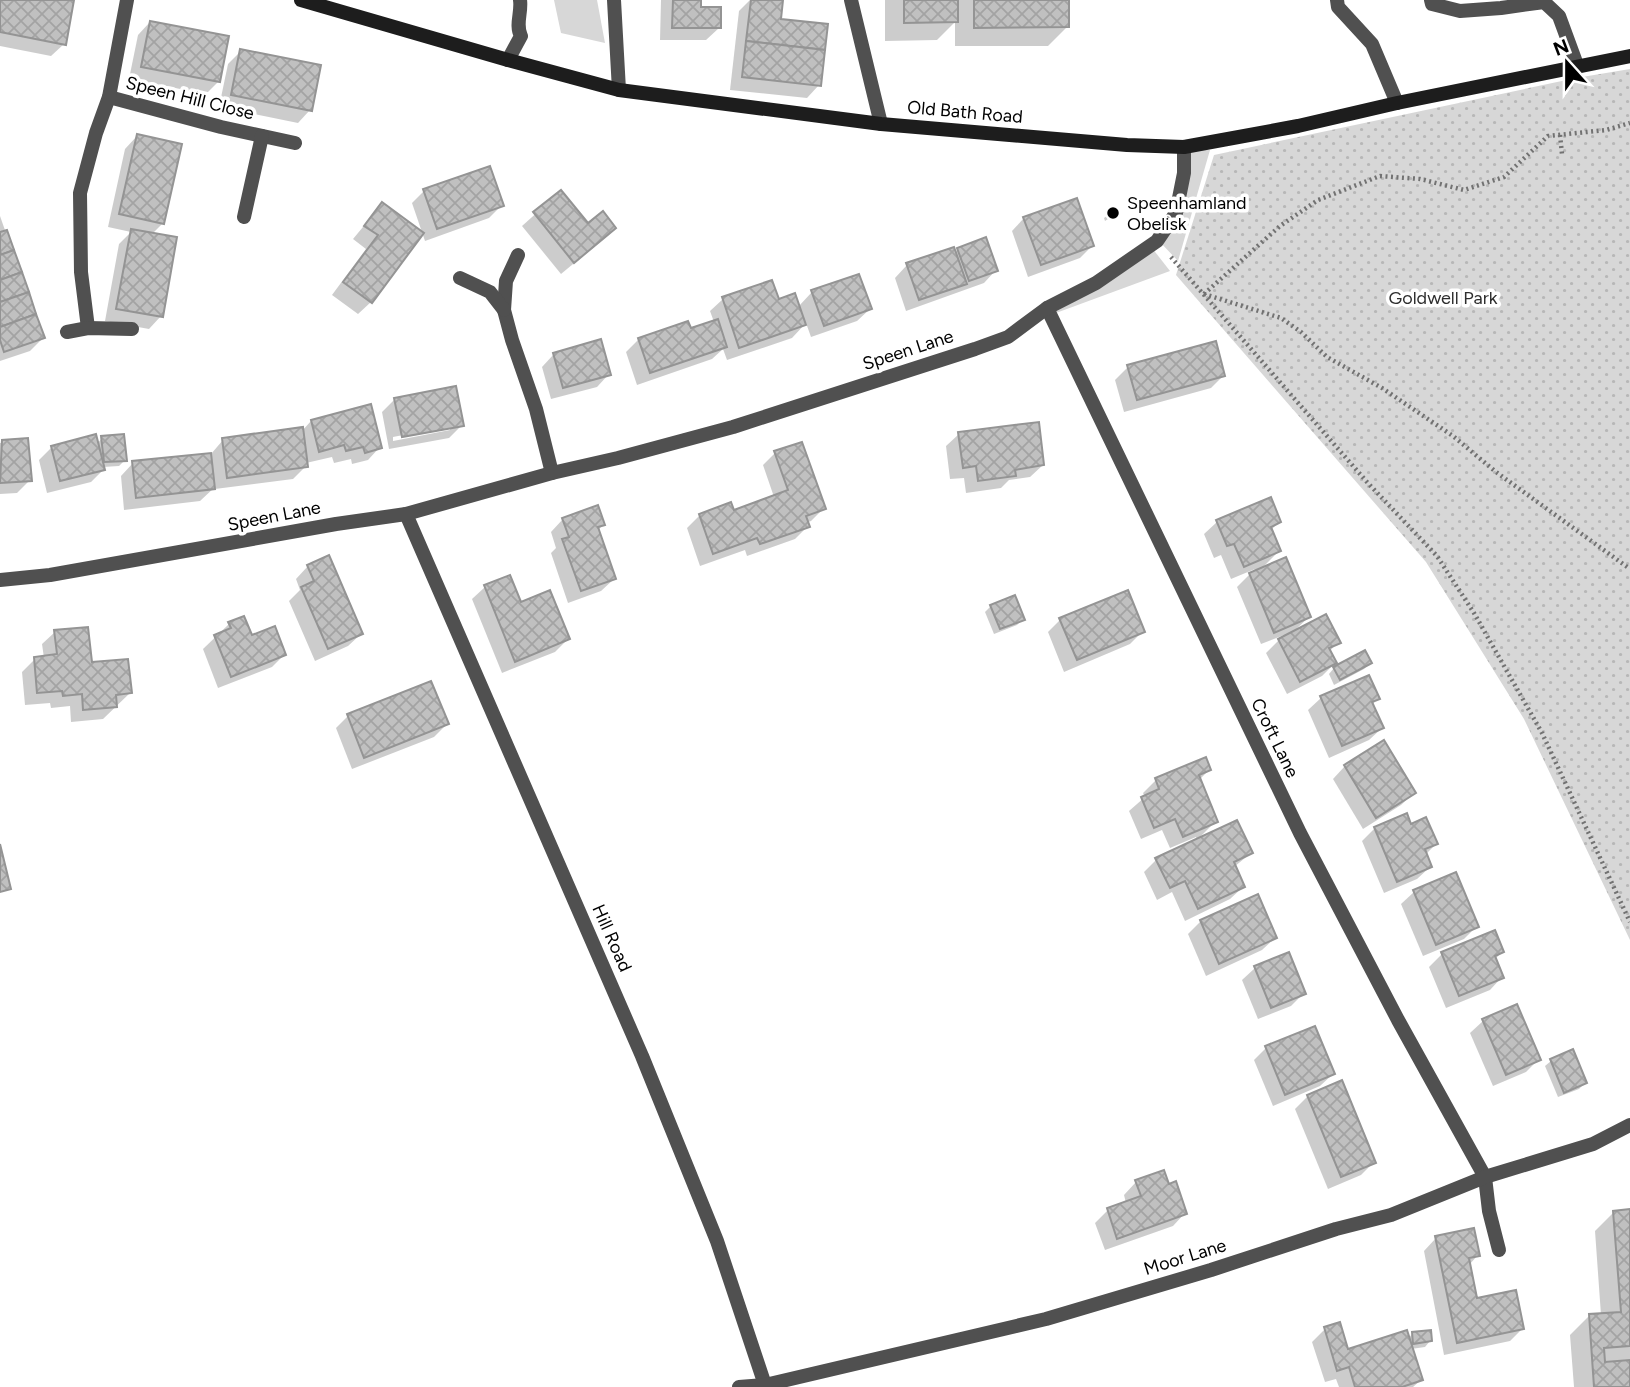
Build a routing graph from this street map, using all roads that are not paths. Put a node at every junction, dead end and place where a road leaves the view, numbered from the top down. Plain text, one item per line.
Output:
1 (127, 0) edge
2 (302, 0) edge
3 (520, 0) edge
4 (614, 0) edge
5 (851, 0) edge
6 (1337, 0) edge
7 (1431, 0) edge
8 (1630, 56) edge
9 (508, 60) junction
10 (1577, 65) junction
11 (619, 90) junction
12 (109, 97) junction
13 (1397, 103) junction
14 (881, 124) junction
15 (262, 136) junction
16 (295, 143) dead end
17 (1184, 147) junction
18 (244, 217) dead end
19 (518, 255) dead end
20 (460, 278) dead end
21 (1047, 308) junction
22 (504, 310) junction
23 (88, 328) junction
24 (132, 329) dead end
25 (66, 332) dead end
26 (552, 473) junction
27 (406, 514) junction
28 (0, 580) edge
29 (1630, 1125) edge
30 (1485, 1177) junction
31 (1499, 1251) dead end
32 (765, 1385) junction
33 (739, 1387) edge

1 - 12 street, Speen Hill Close
2 - 9 street, Old Bath Road
3 - 9 street
4 - 11 street
5 - 14 street
6 - 13 street
7 - 10 street
8 - 10 street, Old Bath Road
9 - 11 street, Old Bath Road
10 - 13 street, Old Bath Road
11 - 14 street, Old Bath Road
12 - 15 street, Speen Hill Close
12 - 23 street, Speen Hill Close
13 - 17 street, Old Bath Road
14 - 17 street, Old Bath Road
15 - 16 street, Speen Hill Close
15 - 18 street, Speen Hill Close
17 - 21 street, Speen Lane
19 - 22 street
20 - 22 street
21 - 26 street, Speen Lane
21 - 30 street, Croft Lane
22 - 26 street
23 - 24 street
23 - 25 street
26 - 27 street, Speen Lane
27 - 28 street, Speen Lane
27 - 32 street, Hill Road
29 - 30 street, Moor Lane
30 - 31 street
30 - 32 street, Moor Lane
32 - 33 street, Moor Lane

